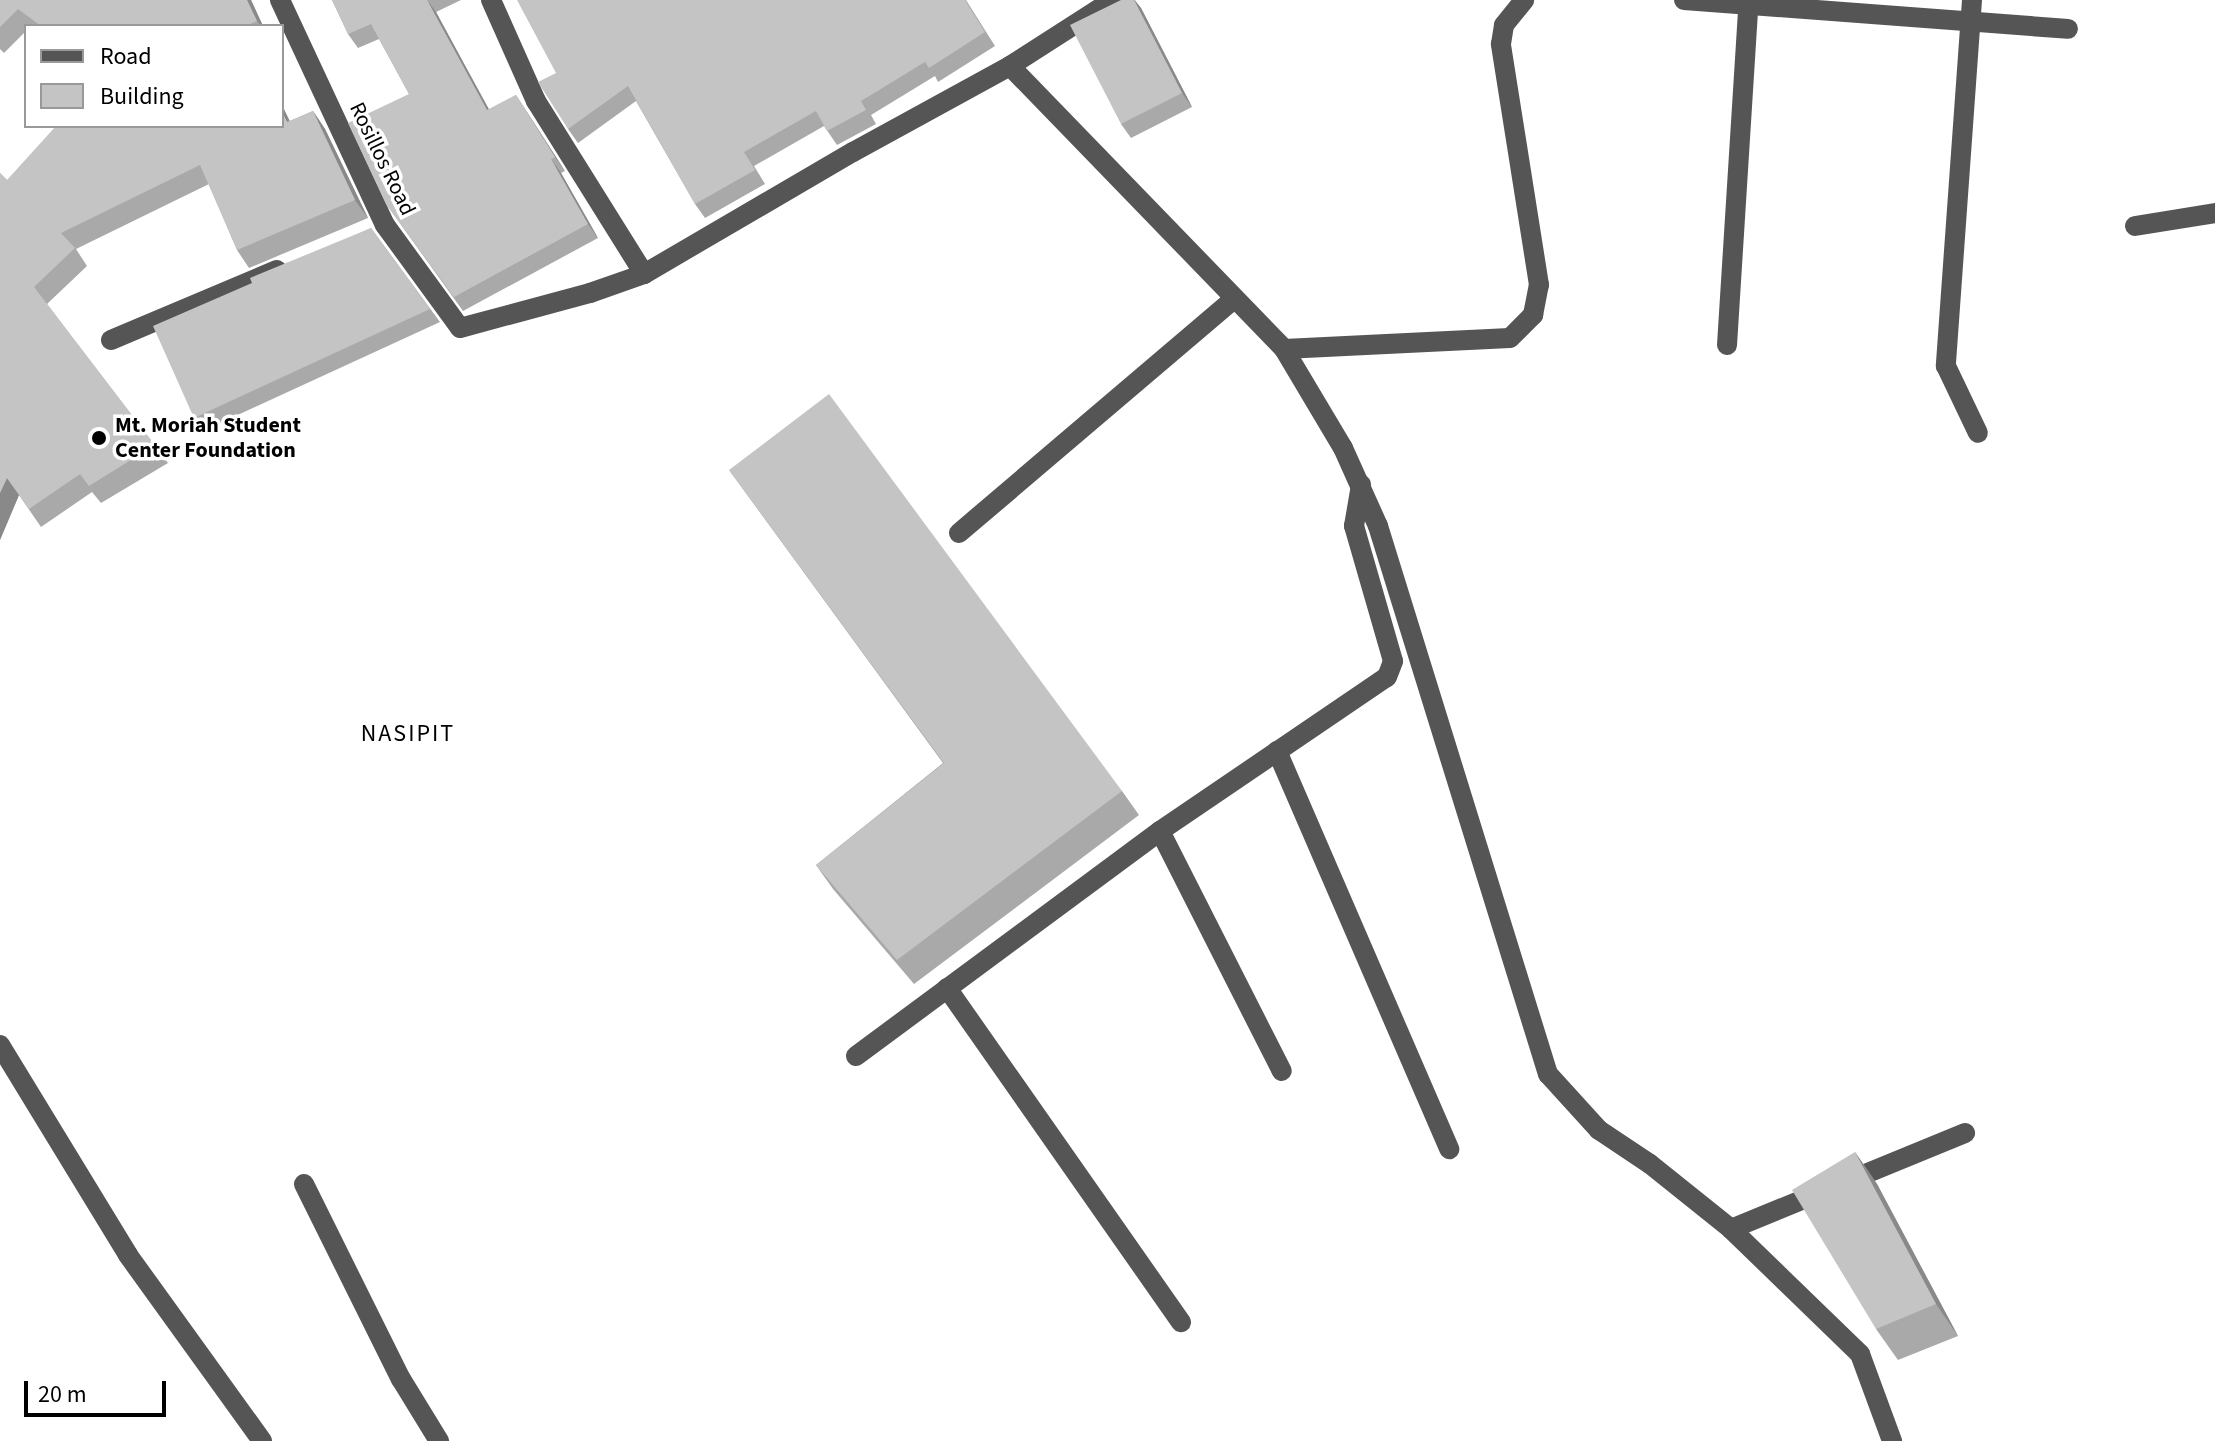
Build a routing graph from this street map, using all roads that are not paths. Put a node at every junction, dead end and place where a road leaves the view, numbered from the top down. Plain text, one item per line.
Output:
1 (280, 0) edge
2 (1113, 0) edge
3 (1524, 0) edge
4 (1684, 0) edge
5 (1972, 0) edge
6 (492, 1) edge
7 (1749, 2) edge
8 (1971, 21) junction
9 (2068, 29) dead end
10 (1010, 66) junction
11 (2215, 213) edge
12 (2135, 226) dead end
13 (298, 261) edge
14 (644, 274) junction
15 (1235, 298) junction
16 (111, 340) dead end
17 (1727, 345) dead end
18 (1284, 349) junction
19 (1978, 433) dead end
20 (1361, 485) junction
21 (959, 533) dead end
22 (1277, 751) junction
23 (1160, 831) junction
24 (947, 988) junction
25 (0, 1045) edge
26 (856, 1056) dead end
27 (1282, 1071) dead end
28 (1965, 1133) dead end
29 (1449, 1149) dead end
30 (304, 1184) dead end
31 (1731, 1229) junction
32 (1181, 1322) dead end
33 (262, 1441) edge
34 (439, 1441) edge
35 (1892, 1441) edge

1 - 14 street, Rosillos Road
2 - 10 street
3 - 18 street
4 - 7 street
5 - 8 street
6 - 14 street
7 - 8 street
7 - 17 street
8 - 9 street
8 - 19 street
10 - 14 street
10 - 15 street
11 - 12 street
13 - 16 street
15 - 18 street
15 - 21 street
18 - 20 street
20 - 22 street
20 - 31 street
22 - 23 street
22 - 29 street
23 - 24 street
23 - 27 street
24 - 26 street
24 - 32 street
25 - 33 street
28 - 31 street
30 - 34 street
31 - 35 street

